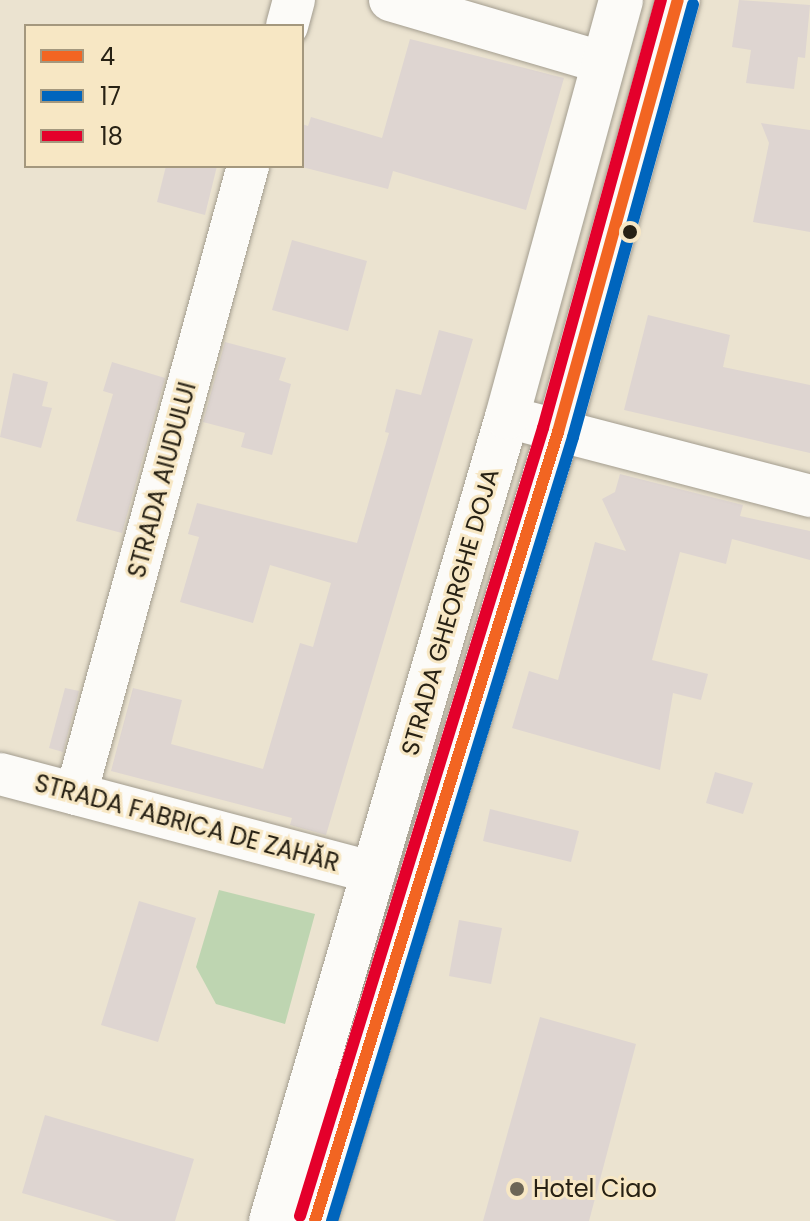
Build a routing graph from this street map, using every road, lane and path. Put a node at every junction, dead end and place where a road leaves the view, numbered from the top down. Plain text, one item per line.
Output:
1 (294, 0) edge
2 (390, 0) edge
3 (621, 0) edge
4 (678, 0) edge
5 (288, 24) edge
6 (604, 63) junction
7 (247, 168) edge
8 (507, 417) junction
9 (558, 432) junction
10 (810, 496) edge
11 (0, 774) edge
12 (76, 794) junction
13 (374, 873) junction
14 (271, 1221) edge
15 (315, 1221) edge

1 - 5 street
2 - 6 street
3 - 6 main road, STRADA GHEORGHE DOJA
4 - 9 main road, STRADA GHEORGHE DOJA
6 - 8 main road, STRADA GHEORGHE DOJA
7 - 12 street, STRADA AIUDULUI
8 - 9 street
8 - 13 main road, STRADA GHEORGHE DOJA
9 - 10 street
9 - 15 main road, STRADA GHEORGHE DOJA
11 - 12 street, STRADA FABRICA DE ZAHĂR
12 - 13 street, STRADA FABRICA DE ZAHĂR
13 - 14 main road, STRADA GHEORGHE DOJA

